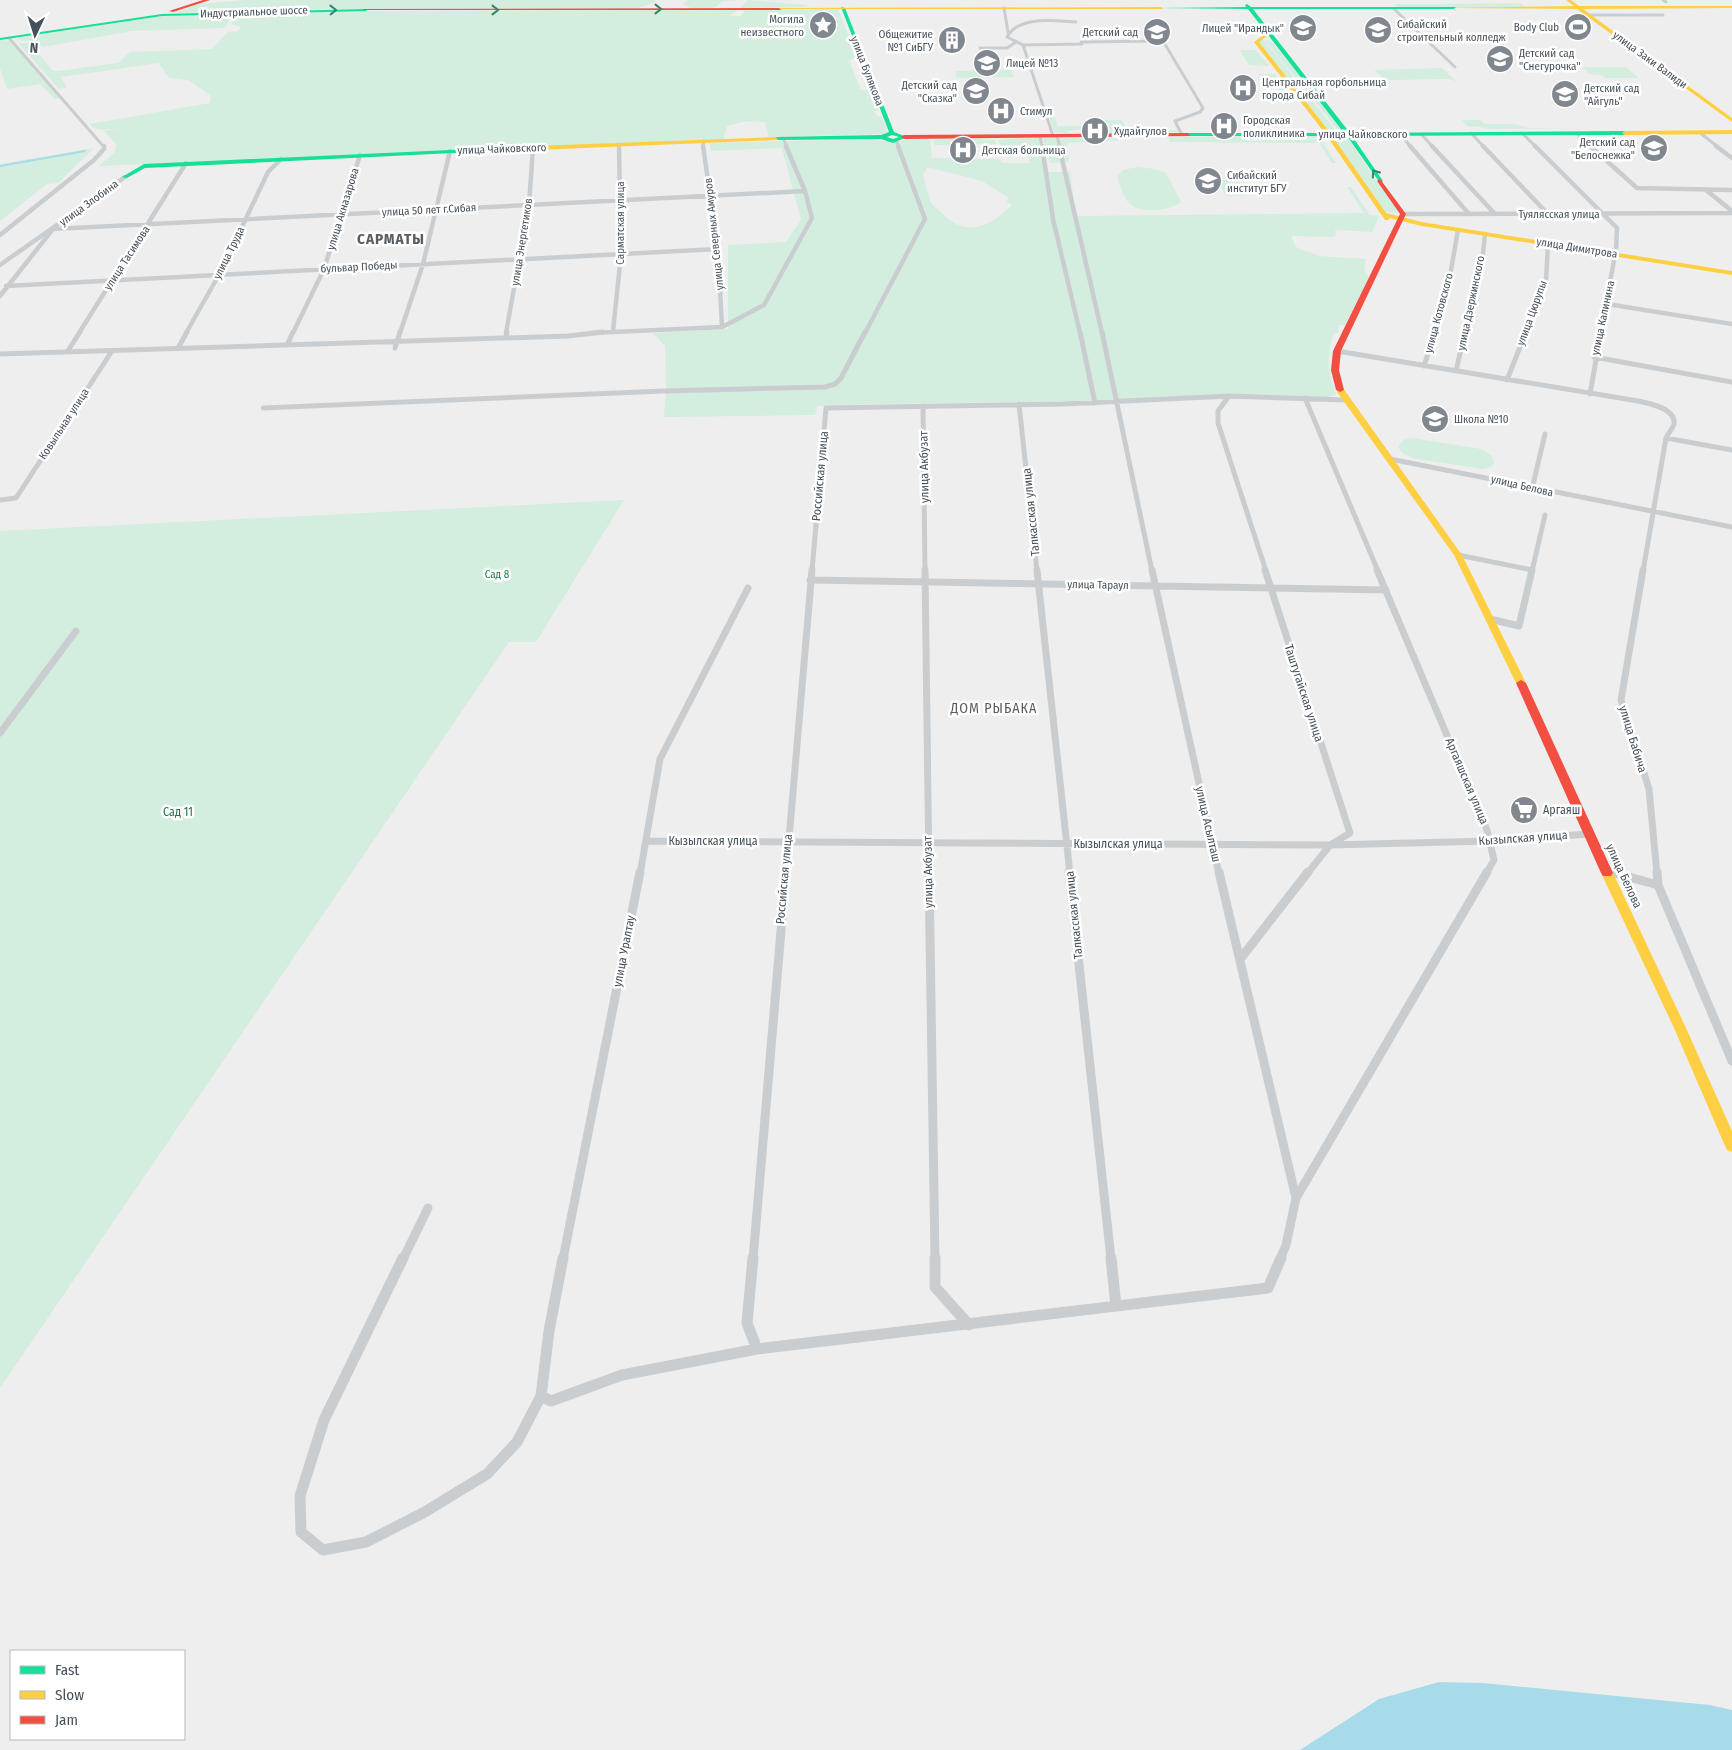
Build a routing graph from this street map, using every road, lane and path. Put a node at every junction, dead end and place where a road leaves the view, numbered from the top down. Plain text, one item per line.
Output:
1 (208, 0) edge
2 (768, 0) edge
3 (1664, 1) edge
4 (1732, 2) edge
5 (1389, 4) edge
6 (1573, 4) edge
7 (805, 6) junction
8 (1248, 6) edge
9 (843, 8) junction
10 (1004, 8) junction
11 (1732, 8) edge
12 (184, 11) junction
13 (1589, 15) junction
14 (1663, 15) dead end
15 (1076, 22) dead end
16 (1008, 32) junction
17 (1267, 37) junction
18 (5, 38) edge
19 (1016, 42) junction
20 (1022, 45) junction
21 (980, 48) dead end
22 (1455, 67) dead end
23 (1732, 120) edge
24 (1699, 132) junction
25 (1732, 132) edge
26 (1471, 133) junction
27 (1522, 133) junction
28 (1576, 133) junction
29 (1328, 134) junction
30 (1348, 134) junction
31 (1400, 134) junction
32 (1421, 134) junction
33 (1182, 135) junction
34 (1040, 136) junction
35 (1055, 136) junction
36 (894, 137) junction
37 (783, 138) junction
38 (704, 141) junction
39 (619, 144) junction
40 (533, 148) junction
41 (450, 151) junction
42 (360, 156) junction
43 (1732, 158) edge
44 (281, 159) junction
45 (186, 163) junction
46 (125, 177) joint
47 (1706, 190) junction
48 (1732, 190) edge
49 (805, 191) junction
50 (712, 196) junction
51 (620, 200) junction
52 (529, 205) junction
53 (435, 210) junction
54 (1732, 212) edge
55 (1469, 214) junction
56 (1495, 214) junction
57 (1548, 214) junction
58 (1605, 214) junction
59 (341, 215) junction
60 (1384, 215) junction
61 (1402, 217) junction
62 (246, 220) junction
63 (148, 225) junction
64 (53, 228) junction
65 (1458, 230) junction
66 (1395, 231) junction
67 (1484, 234) junction
68 (0, 235) edge
69 (1548, 244) junction
70 (718, 249) junction
71 (1616, 254) junction
72 (621, 255) junction
73 (521, 259) junction
74 (423, 264) junction
75 (0, 265) edge
76 (324, 268) junction
77 (1732, 273) edge
78 (220, 274) junction
79 (111, 282) junction
80 (7, 286) junction
81 (0, 288) edge
82 (0, 296) edge
83 (1607, 304) junction
84 (1732, 324) edge
85 (722, 327) junction
86 (613, 331) junction
87 (506, 336) junction
88 (399, 340) junction
89 (288, 344) junction
90 (178, 348) junction
91 (395, 348) dead end
92 (112, 351) junction
93 (1337, 351) junction
94 (67, 352) junction
95 (1, 354) edge
96 (1594, 357) junction
97 (1424, 366) junction
98 (1456, 371) junction
99 (1507, 380) junction
100 (1732, 382) edge
101 (1590, 394) junction
102 (1229, 396) junction
103 (1305, 398) junction
104 (1346, 400) junction
105 (1118, 402) junction
106 (1095, 403) junction
107 (1019, 404) junction
108 (923, 406) junction
109 (262, 408) dead end
110 (1545, 434) dead end
111 (1666, 438) junction
112 (1732, 450) edge
113 (1390, 459) junction
114 (1532, 489) junction
115 (0, 500) edge
116 (1653, 513) junction
117 (1545, 515) dead end
118 (1732, 528) edge
119 (1458, 555) junction
120 (1532, 570) junction
121 (810, 580) junction
122 (925, 582) junction
123 (1038, 584) junction
124 (1155, 586) junction
125 (748, 588) dead end
126 (1270, 588) junction
127 (1386, 590) junction
128 (1490, 619) junction
129 (76, 631) dead end
130 (0, 733) edge
131 (1590, 834) junction
132 (646, 841) junction
133 (1490, 841) junction
134 (787, 842) junction
135 (927, 843) junction
136 (1066, 844) junction
137 (1212, 845) junction
138 (1330, 845) junction
139 (1606, 871) junction
140 (1658, 885) junction
141 (1241, 958) junction
142 (1732, 1061) edge
143 (1732, 1146) edge
144 (1296, 1198) junction
145 (428, 1208) dead end
146 (1116, 1306) junction
147 (968, 1325) junction
148 (757, 1350) junction
149 (542, 1396) junction

1 - 12 main road, Индустриальное шоссе
2 - 7 main road, Индустриальное шоссе
3 - 4 main road
3 - 6 main road
5 - 6 main road, Индустриальное шоссе
5 - 8 main road, Индустриальное шоссе
5 - 22 street
6 - 11 main road
6 - 13 main road, улица Заки Валиди
7 - 9 main road, Индустриальное шоссе
12 -> 7 main road, Индустриальное шоссе
8 - 10 main road, Индустриальное шоссе
8 - 17 main road
9 - 10 main road, Индустриальное шоссе
9 - 36 main road, улица Булякова
10 - 16 street
12 - 18 main road, Индустриальное шоссе
13 - 14 street
13 - 23 main road, улица Заки Валиди
15 - 16 street
16 - 19 street
17 - 29 main road
17 - 30 main road
18 - 68 street
19 - 20 street
19 - 21 street
20 - 33 street
20 - 35 street, улица Асылташ
24 - 25 main road, улица Чайковского
24 - 28 main road, улица Чайковского
24 - 43 street
26 - 27 main road, улица Чайковского
26 - 32 main road, улица Чайковского
26 - 57 street
27 - 28 main road, улица Чайковского
27 - 58 street, улица Калинина
28 - 47 street
29 - 30 main road, улица Чайковского
29 - 33 main road, улица Чайковского
29 - 60 main road
30 - 31 main road, улица Чайковского
61 -> 30 main road
31 - 32 main road, улица Чайковского
31 - 55 street
32 - 56 street
33 - 35 main road, улица Чайковского
34 - 35 main road, улица Чайковского
34 - 36 main road, улица Чайковского
34 - 106 street
35 - 105 street, улица Асылташ
36 - 37 main road, улица Чайковского
36 - 109 street
37 - 38 main road, улица Чайковского
37 - 49 street
38 - 39 main road, улица Чайковского
38 - 50 street, улица Северных Амуров
39 - 40 main road, улица Чайковского
39 - 51 street, Сарматская улица
40 - 41 main road, улица Чайковского
40 - 52 street, улица Энергетиков
41 - 42 main road, улица Чайковского
41 - 53 street
42 - 44 main road, улица Чайковского
42 - 59 street, улица Акназарова
44 - 45 main road, улица Чайковского
44 - 62 street, улица Труда
45 - 46 main road, улица Чайковского
45 - 63 street, улица Тасимова
46 - 64 street, улица Злобина
47 - 48 street
47 - 54 street
49 - 50 street, улица 50 лет г.Сибая
49 - 85 street
50 - 51 street, улица 50 лет г.Сибая
50 - 70 street, улица Северных Амуров
51 - 52 street, улица 50 лет г.Сибая
51 - 72 street, Сарматская улица
52 - 53 street, улица 50 лет г.Сибая
52 - 73 street, улица Энергетиков
53 - 59 street, улица 50 лет г.Сибая
53 - 74 street
54 - 58 street, Туялясская улица
55 - 56 street, Туялясская улица
55 - 61 street, Туялясская улица
56 - 57 street, Туялясская улица
57 - 58 street, Туялясская улица
58 - 71 street, улица Калинина
59 - 62 street, улица 50 лет г.Сибая
59 - 76 street, улица Акназарова
60 - 61 main road, улица Димитрова
60 - 66 main road
61 - 65 main road, улица Димитрова
61 - 66 main road, улица Белова
62 - 63 street, улица 50 лет г.Сибая
62 - 78 street, улица Труда
63 - 64 street, улица 50 лет г.Сибая
63 - 79 street, улица Тасимова
64 - 75 street, улица Злобина
64 - 80 street, улица Злобина
65 - 67 main road, улица Димитрова
65 - 97 street, улица Котовского
66 - 93 main road, улица Белова
67 - 69 main road, улица Димитрова
67 - 98 street, улица Дзержинского
69 - 71 main road, улица Димитрова
69 - 99 street, улица Цюрупы
70 - 72 street, бульвар Победы
70 - 85 street, улица Северных Амуров
71 - 77 main road, улица Димитрова
71 - 83 street, улица Калинина
72 - 73 street, бульвар Победы
72 - 86 street, Сарматская улица
73 - 74 street, бульвар Победы
73 - 87 street, улица Энергетиков
74 - 76 street, бульвар Победы
74 - 88 street
76 - 78 street, бульвар Победы
76 - 89 street, улица Акназарова
78 - 79 street, бульвар Победы
78 - 90 street, улица Труда
79 - 80 street, бульвар Победы
79 - 94 street, улица Тасимова
80 - 81 street, бульвар Победы
80 - 82 street, улица Злобина
83 - 84 street
83 - 96 street, улица Калинина
85 - 86 street
86 - 87 street
87 - 88 street
88 - 89 street
88 - 91 street
89 - 90 street
90 - 92 street
92 - 94 street
92 - 115 street, Ковыльная улица
93 - 97 street
93 - 104 main road, улица Белова
94 - 95 street
96 - 100 street
96 - 101 street, улица Калинина
97 - 98 street
98 - 99 street
99 - 101 street
101 - 111 street, улица Бабича
102 - 103 street
102 - 105 street
102 - 126 street, Таштугайская улица
103 - 104 street
103 - 127 street, Аргаяшская улица
104 - 113 main road, улица Белова
105 - 106 street
105 - 124 street, улица Асылташ
106 - 107 street
107 - 108 street
107 - 123 street, Талкасская улица
108 - 121 street, Российская улица
108 - 122 street, улица Акбузат
110 - 114 street
111 - 112 street
111 - 116 street, улица Бабича
113 - 114 street, улица Белова
113 - 119 main road, улица Белова
114 - 116 street, улица Белова
116 - 118 street, улица Белова
116 - 140 street, улица Бабича
117 - 120 street, улица Белова
119 - 120 street
119 - 128 main road, улица Белова
120 - 128 street, улица Белова
121 - 122 street, улица Тараул
121 - 134 street, Российская улица
122 - 123 street, улица Тараул
122 - 135 street, улица Акбузат
123 - 124 street, улица Тараул
123 - 136 street, Талкасская улица
124 - 126 street, улица Тараул
124 - 137 street, улица Асылташ
125 - 132 street, улица Уралтау
126 - 127 street, улица Тараул
126 - 138 street, Таштугайская улица
127 - 133 street, Аргаяшская улица
128 - 131 main road, улица Белова
129 - 130 street
131 - 133 street, Кызылская улица
131 - 139 main road, улица Белова
132 - 134 street, Кызылская улица
132 - 149 street, улица Уралтау
133 - 138 street, Кызылская улица
133 - 144 street, Аргаяшская улица
134 - 135 street, Кызылская улица
134 - 148 street, Российская улица
135 - 136 street, Кызылская улица
135 - 147 street, улица Акбузат
136 - 137 street, Кызылская улица
136 - 146 street, Талкасская улица
137 - 138 street, Кызылская улица
137 - 141 street, улица Асылташ
138 - 141 street, Таштугайская улица
139 - 140 street
139 - 143 main road, улица Белова
140 - 142 street, улица Бабича
141 - 144 street, улица Асылташ
144 - 146 street, улица Асылташ
145 - 149 street
146 - 147 street
147 - 148 street
148 - 149 street

